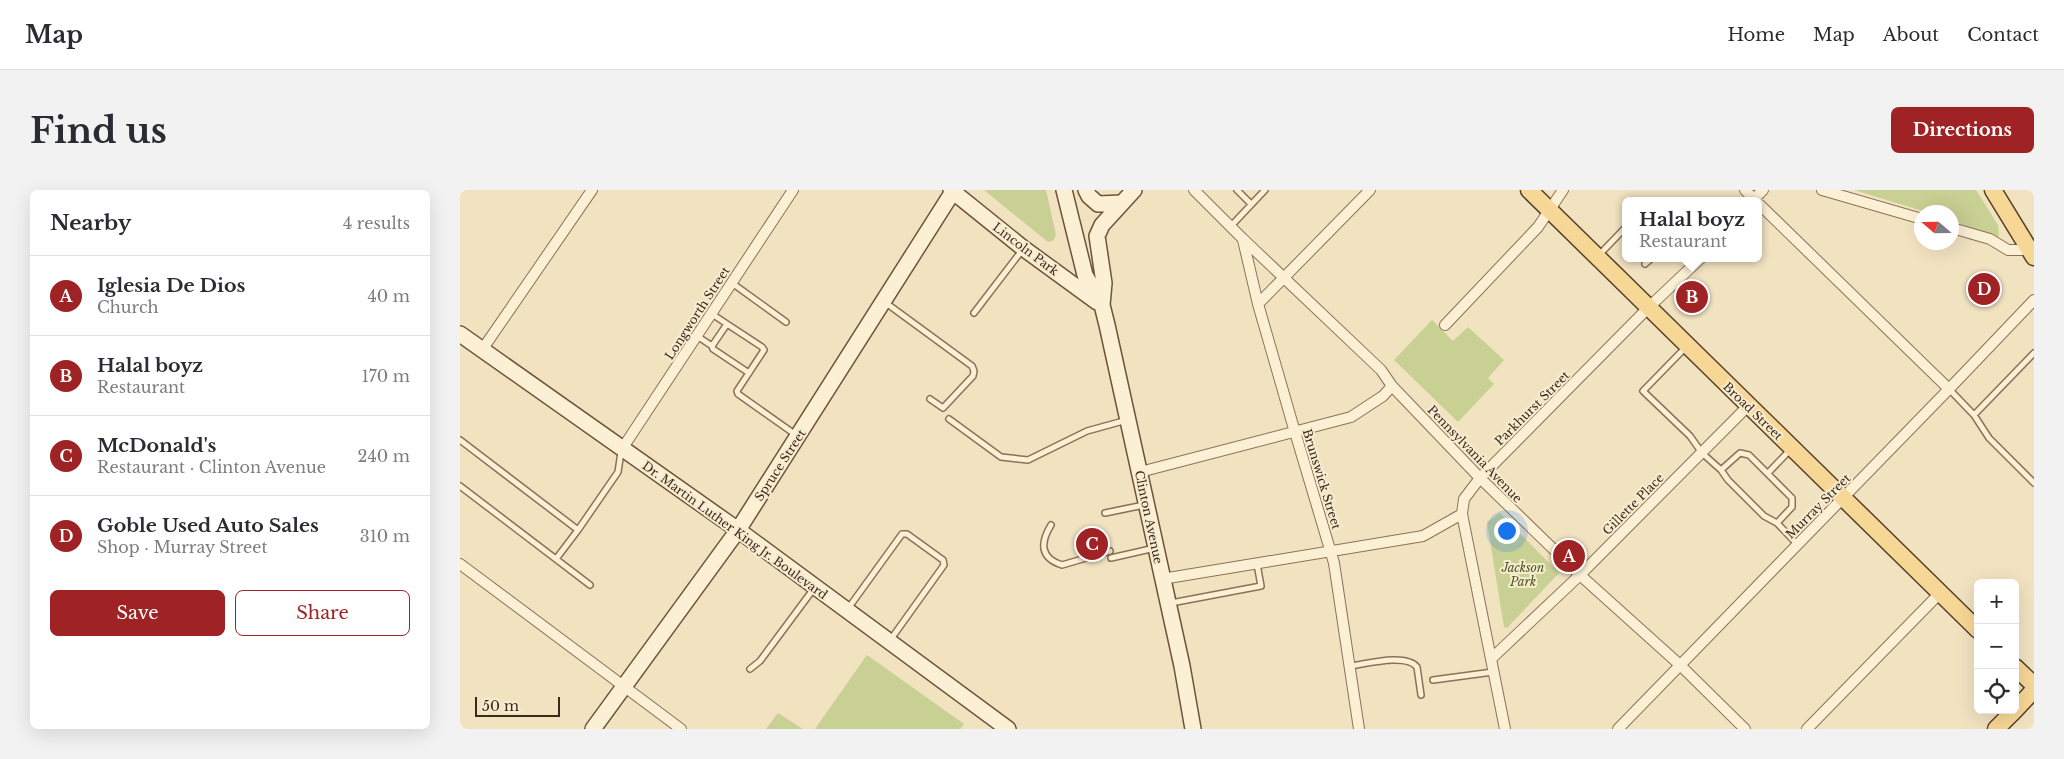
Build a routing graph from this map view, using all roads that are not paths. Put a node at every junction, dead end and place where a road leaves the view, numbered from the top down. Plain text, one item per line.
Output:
1 (592, 190) edge
2 (793, 190) edge
3 (1064, 190) edge
4 (1086, 190) edge
5 (1134, 190) edge
6 (1194, 190) edge
7 (1237, 190) edge
8 (1265, 190) edge
9 (1370, 190) edge
10 (1529, 190) edge
11 (1563, 190) edge
12 (1822, 190) edge
13 (1993, 190) edge
14 (953, 191) edge
15 (1122, 203) junction
16 (1251, 204) junction
17 (1762, 208) edge
18 (1549, 210) junction
19 (1914, 217) edge
20 (1230, 226) junction
21 (1959, 230) edge
22 (1622, 231) edge
23 (1243, 239) junction
24 (1023, 248) junction
25 (2032, 253) edge
26 (1596, 258) junction
27 (1693, 262) edge
28 (1284, 278) junction
29 (731, 283) junction
30 (2034, 300) edge
31 (884, 302) junction
32 (1258, 304) junction
33 (1102, 306) junction
34 (1648, 308) junction
35 (712, 313) junction
36 (974, 313) dead end
37 (786, 322) dead end
38 (727, 324) junction
39 (1445, 325) dead end
40 (460, 334) edge
41 (697, 335) junction
42 (712, 346) junction
43 (1686, 346) junction
44 (482, 350) junction
45 (2034, 353) edge
46 (749, 373) junction
47 (1392, 386) junction
48 (1949, 389) junction
49 (930, 399) dead end
50 (1748, 406) junction
51 (1974, 415) junction
52 (949, 419) dead end
53 (1128, 420) junction
54 (1295, 433) junction
55 (798, 436) junction
56 (460, 440) edge
57 (1791, 448) junction
58 (622, 449) junction
59 (1702, 452) junction
60 (1721, 470) junction
61 (1140, 472) junction
62 (1768, 473) junction
63 (1480, 478) junction
64 (2034, 483) edge
65 (460, 486) edge
66 (1844, 499) junction
67 (1146, 504) junction
68 (1105, 513) dead end
69 (1462, 514) junction
70 (1777, 523) junction
71 (1051, 525) dead end
72 (578, 530) junction
73 (738, 530) junction
74 (1798, 545) junction
75 (1156, 547) junction
76 (1330, 551) junction
77 (1110, 552) dead end
78 (1111, 558) dead end
79 (556, 559) junction
80 (1257, 563) junction
81 (460, 564) edge
82 (1580, 575) junction
83 (1162, 578) junction
84 (590, 585) dead end
85 (815, 587) junction
86 (1940, 593) junction
87 (1168, 604) junction
88 (847, 610) junction
89 (1974, 626) edge
90 (889, 641) junction
91 (1492, 659) junction
92 (1680, 665) junction
93 (1350, 666) junction
94 (750, 669) dead end
95 (2017, 669) edge
96 (1494, 672) junction
97 (1433, 680) dead end
98 (2034, 685) edge
99 (624, 687) junction
100 (2034, 690) edge
101 (1421, 695) dead end
102 (2019, 706) edge
103 (2011, 714) edge
104 (593, 729) edge
105 (681, 729) edge
106 (1008, 729) edge
107 (1193, 729) edge
108 (1359, 729) edge
109 (1505, 729) edge
110 (1618, 729) edge
111 (1745, 729) edge
112 (1807, 729) edge
113 (1996, 729) edge

1 - 44 street
2 - 29 street, Longworth Street
3 - 33 main road
4 - 15 main road
5 - 15 main road
6 - 20 street, Pennsylvania Avenue
7 - 16 lane
8 - 16 lane
9 - 28 street
10 - 18 main road, Broad Street
11 - 18 street
12 - 19 street
13 - 25 main road
14 - 24 main road, Lincoln Park
14 - 31 main road, Spruce Street
15 - 33 main road
16 - 20 lane
17 - 48 street
18 - 26 main road, Broad Street
18 - 39 street
20 - 23 street, Pennsylvania Avenue
21 - 25 street
22 - 26 lane
23 - 28 street, Pennsylvania Avenue
23 - 32 street, Brunswick Street
24 - 33 main road, Lincoln Park
24 - 36 lane
26 - 34 main road, Broad Street
27 - 34 street, Parkhurst Street
28 - 32 street
28 - 47 street, Pennsylvania Avenue
29 - 35 street, Longworth Street
29 - 37 lane
30 - 48 street, Murray Street
31 - 49 lane
31 - 55 main road, Spruce Street
32 - 54 street, Brunswick Street
33 - 53 main road, Clinton Avenue
34 - 43 main road, Broad Street
34 - 63 street, Parkhurst Street
35 - 38 lane
35 - 41 street, Longworth Street
38 - 42 lane
38 - 46 lane
40 - 44 main road, Dr. Martin Luther King Jr. Boulevard
41 - 42 lane
41 - 58 street, Longworth Street
42 - 46 lane
43 - 50 main road, Broad Street
43 - 59 lane
44 - 58 main road, Dr. Martin Luther King Jr. Boulevard
45 - 51 lane
46 - 55 lane
47 - 54 street
47 - 63 street, Pennsylvania Avenue
48 - 51 lane
48 - 66 street, Murray Street
50 - 57 main road, Broad Street
50 - 59 street, Gillette Place
51 - 64 lane
52 - 53 lane
53 - 61 main road, Clinton Avenue
54 - 61 street
54 - 76 street, Brunswick Street
55 - 73 main road, Spruce Street
56 - 72 lane
57 - 62 lane
57 - 66 main road, Broad Street
58 - 72 lane
58 - 73 main road, Dr. Martin Luther King Jr. Boulevard
59 - 60 lane
59 - 82 street, Gillette Place
60 - 62 lane
60 - 70 lane
61 - 67 main road, Clinton Avenue
62 - 70 lane
63 - 69 street, Parkhurst Street
63 - 82 street, Pennsylvania Avenue
65 - 79 lane
66 - 74 street, Murray Street
66 - 86 main road, Broad Street
67 - 68 lane
67 - 75 main road, Clinton Avenue
69 - 76 street
69 - 91 street
70 - 74 lane
71 - 77 lane
72 - 79 lane
73 - 85 main road, Dr. Martin Luther King Jr. Boulevard
73 - 99 main road, Spruce Street
74 - 92 street, Murray Street
75 - 78 lane
75 - 83 main road, Clinton Avenue
76 - 80 street
76 - 93 street, Brunswick Street
79 - 84 lane
80 - 83 street
80 - 87 lane
81 - 99 street
82 - 91 street, Gillette Place
82 - 92 street, Pennsylvania Avenue
83 - 87 main road, Clinton Avenue
85 - 88 main road, Dr. Martin Luther King Jr. Boulevard
85 - 94 lane
86 - 89 main road, Broad Street
86 - 112 street
87 - 107 main road, Clinton Avenue
88 - 90 main road, Dr. Martin Luther King Jr. Boulevard
88 - 90 lane
90 - 106 main road, Dr. Martin Luther King Jr. Boulevard
91 - 96 street
92 - 110 street, Murray Street
92 - 111 street, Pennsylvania Avenue
93 - 101 lane
93 - 108 street, Brunswick Street
95 - 98 main road
96 - 97 lane
96 - 109 street
99 - 104 main road, Spruce Street
99 - 105 street
100 - 102 main road
103 - 113 main road

